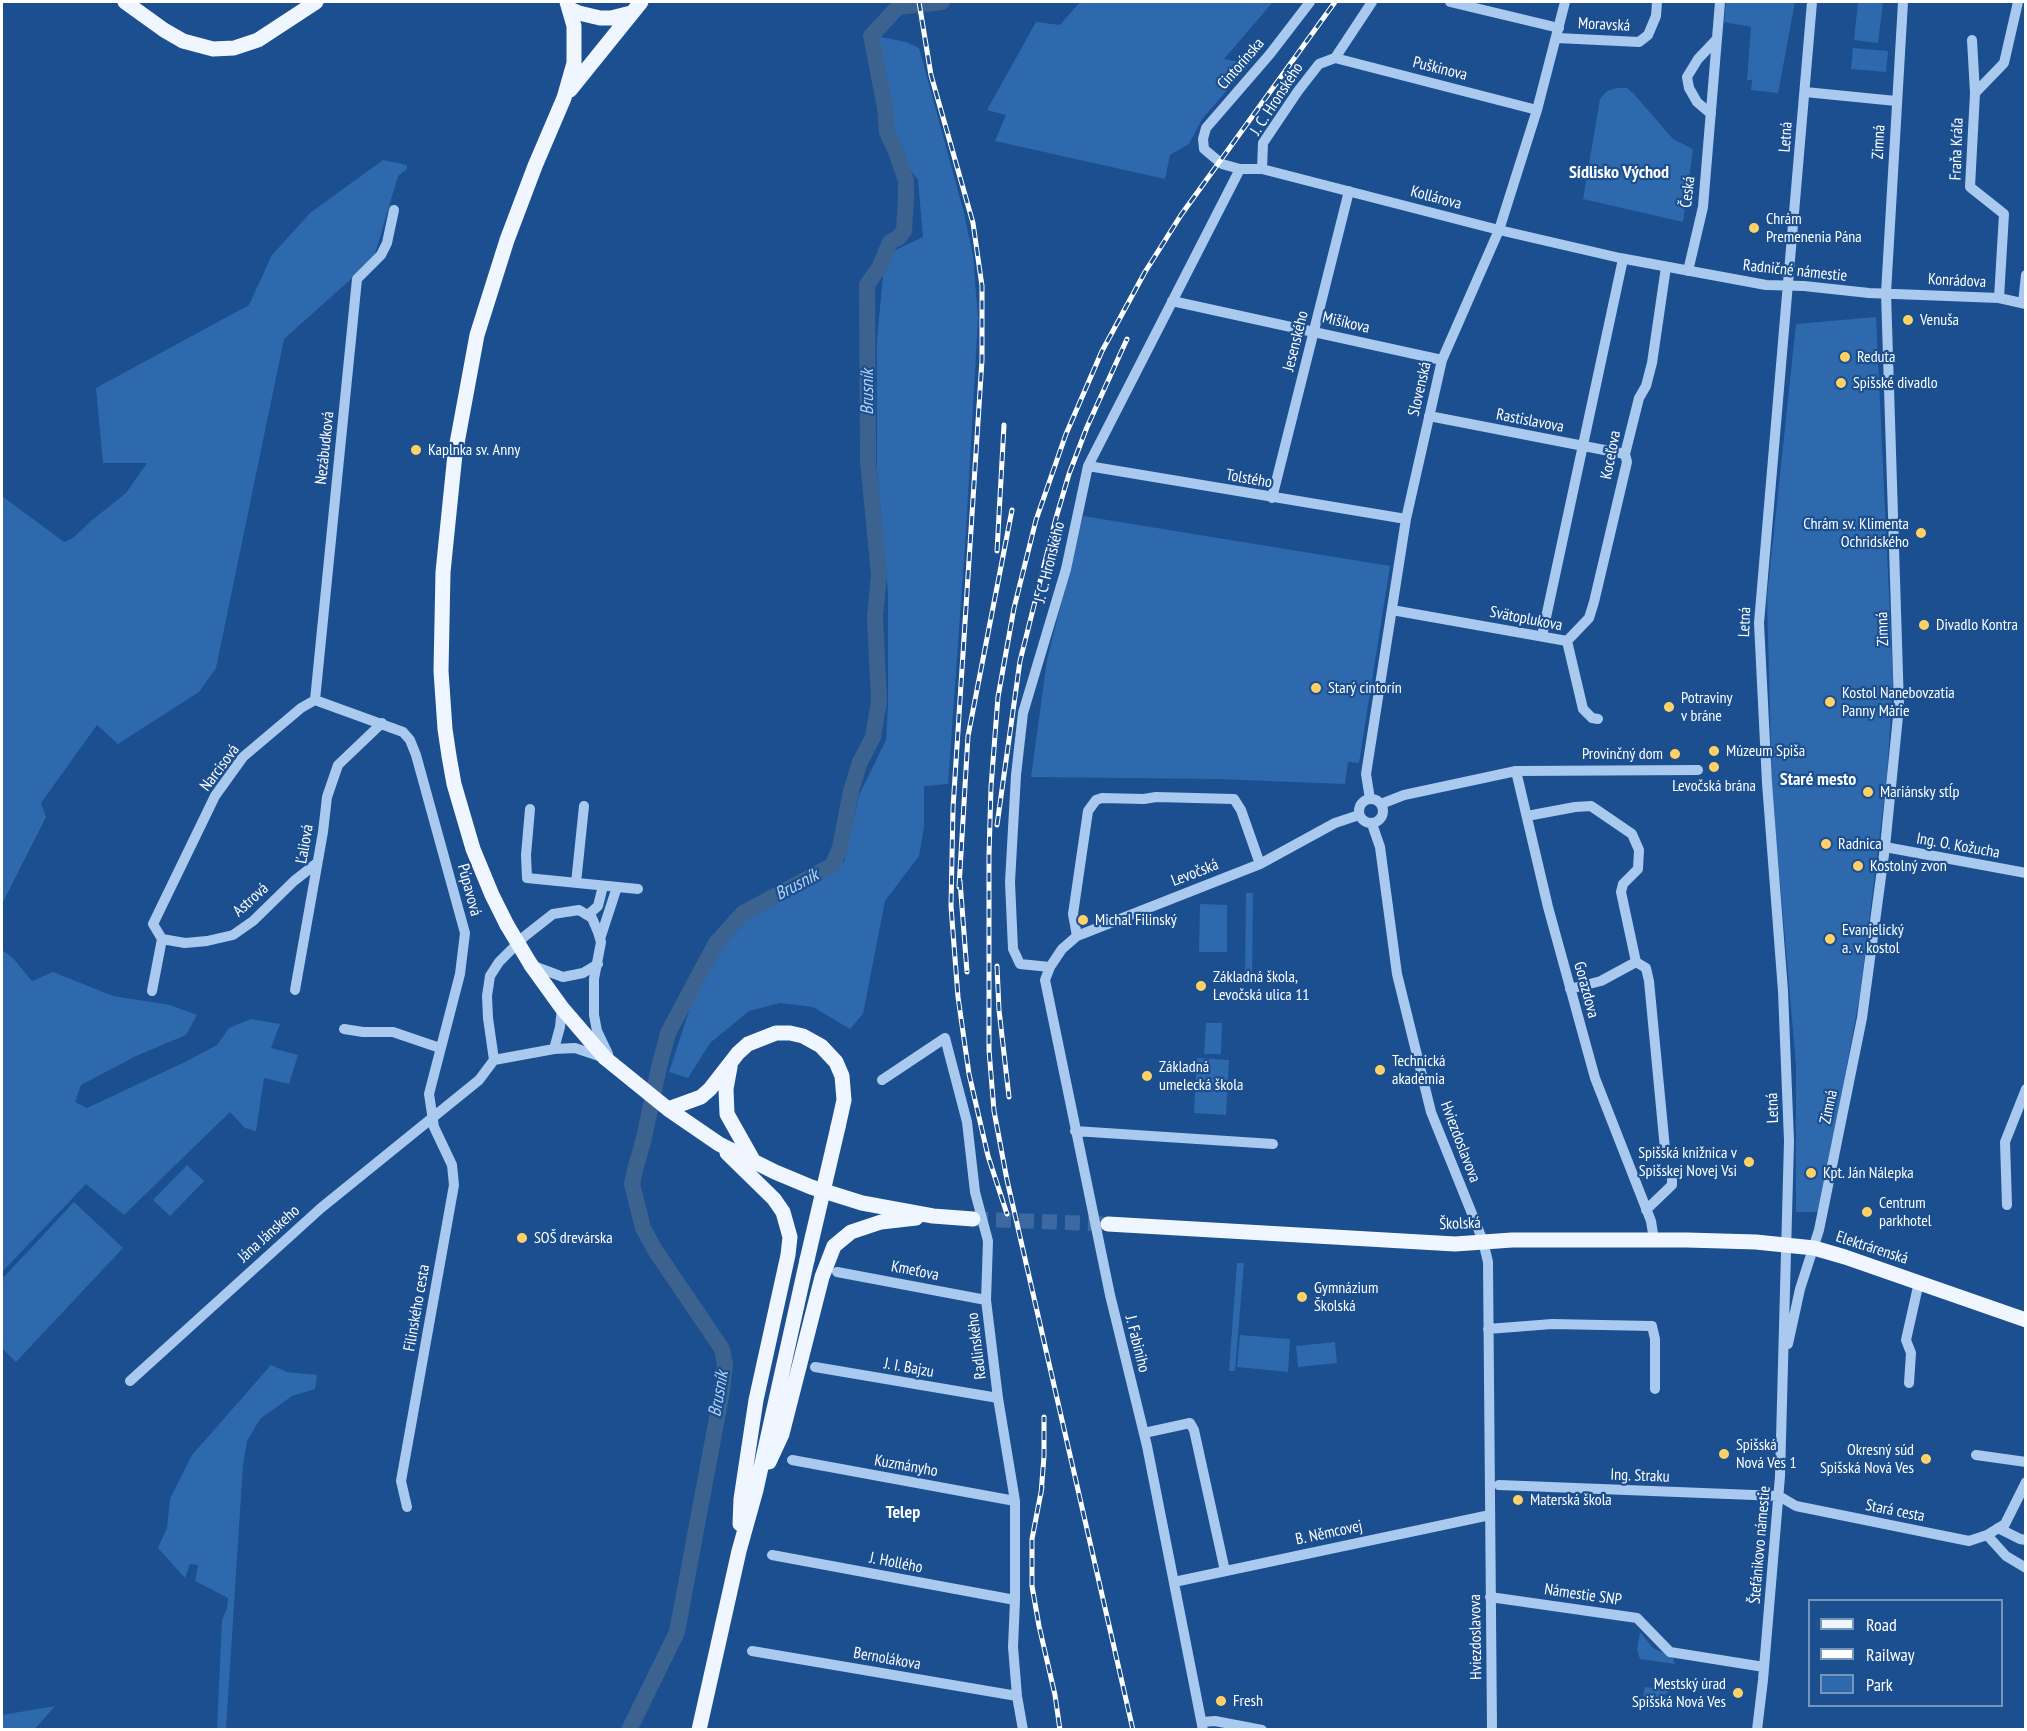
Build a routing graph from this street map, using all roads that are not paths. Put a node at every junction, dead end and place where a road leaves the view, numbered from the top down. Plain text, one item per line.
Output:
1 (125, 2) edge
2 (316, 2) edge
3 (1310, 2) edge
4 (1372, 2) edge
5 (1450, 2) edge
6 (1565, 2) edge
7 (1657, 2) edge
8 (1720, 2) edge
9 (1812, 2) edge
10 (1903, 2) edge
11 (2018, 2) edge
12 (570, 4) edge
13 (636, 7) edge
14 (1558, 33) junction
15 (1716, 40) junction
16 (1972, 40) dead end
17 (1335, 58) junction
18 (1805, 92) junction
19 (1975, 93) junction
20 (564, 98) junction
21 (1896, 101) junction
22 (1537, 110) junction
23 (1711, 114) junction
24 (1204, 149) joint
25 (1240, 169) junction
26 (1262, 169) junction
27 (1349, 191) junction
28 (394, 210) dead end
29 (1499, 230) junction
30 (1623, 259) junction
31 (1666, 267) junction
32 (1688, 271) junction
33 (2025, 275) edge
34 (1788, 285) junction
35 (1886, 293) junction
36 (1999, 298) junction
37 (1172, 301) junction
38 (2024, 304) edge
39 (1314, 331) junction
40 (1442, 360) junction
41 (1429, 416) junction
42 (1582, 446) junction
43 (1625, 454) junction
44 (1088, 466) junction
45 (1272, 498) junction
46 (1406, 519) junction
47 (1392, 610) junction
48 (1542, 636) junction
49 (1567, 641) junction
50 (315, 700) junction
51 (1598, 720) dead end
52 (382, 723) junction
53 (1698, 770) dead end
54 (1516, 771) junction
55 (1370, 799) junction
56 (1381, 804) junction
57 (584, 807) dead end
58 (530, 809) dead end
59 (1359, 815) junction
60 (1527, 816) junction
61 (1372, 824) junction
62 (1885, 848) junction
63 (317, 863) junction
64 (1260, 864) junction
65 (2025, 873) edge
66 (576, 883) junction
67 (603, 886) junction
68 (617, 887) junction
69 (638, 889) dead end
70 (588, 915) junction
71 (1077, 936) junction
72 (162, 939) junction
73 (600, 939) junction
74 (1636, 962) junction
75 (598, 964) junction
76 (531, 965) junction
77 (1050, 967) junction
78 (1570, 989) junction
79 (295, 990) dead end
80 (152, 991) dead end
81 (562, 1008) junction
82 (344, 1029) dead end
83 (440, 1048) junction
84 (554, 1049) junction
85 (494, 1060) junction
86 (610, 1063) junction
87 (730, 1064) junction
88 (882, 1080) dead end
89 (2025, 1089) edge
90 (667, 1108) junction
91 (433, 1118) junction
92 (1075, 1131) junction
93 (719, 1144) junction
94 (1273, 1144) dead end
95 (1665, 1149) dead end
96 (754, 1162) junction
97 (1672, 1175) dead end
98 (2007, 1205) dead end
99 (1646, 1210) junction
100 (933, 1216) junction
101 (973, 1219) tunnel mouth
102 (1107, 1224) tunnel mouth
103 (1654, 1240) junction
104 (1483, 1241) junction
105 (1785, 1245) junction
106 (1814, 1248) junction
107 (837, 1272) dead end
108 (1919, 1282) junction
109 (986, 1300) junction
110 (2025, 1320) edge
111 (1488, 1329) junction
112 (1784, 1362) junction
113 (815, 1367) dead end
114 (130, 1381) dead end
115 (1909, 1383) dead end
116 (1655, 1389) dead end
117 (998, 1398) junction
118 (1144, 1433) junction
119 (1976, 1455) dead end
120 (792, 1460) dead end
121 (2025, 1462) edge
122 (2025, 1482) edge
123 (1499, 1485) dead end
124 (756, 1490) junction
125 (1779, 1496) junction
126 (1015, 1501) junction
127 (407, 1507) dead end
128 (1490, 1515) junction
129 (2001, 1526) junction
130 (1987, 1535) junction
131 (2025, 1540) edge
132 (739, 1551) junction
133 (772, 1555) dead end
134 (2025, 1568) edge
135 (1225, 1571) junction
136 (1174, 1582) junction
137 (1490, 1597) junction
138 (1015, 1600) junction
139 (752, 1651) dead end
140 (1764, 1667) junction
141 (1017, 1696) junction
142 (1202, 1726) edge
143 (699, 1730) edge
144 (1023, 1730) edge
145 (1262, 1730) edge
146 (1492, 1730) edge
147 (1757, 1730) edge

1 - 2 main road
3 - 24 street, Cintorínska
4 - 17 street
5 - 14 street, Moravská
6 - 14 street, Slovenská
7 - 14 street, Moravská
8 - 15 street, Česká
9 - 18 street, Letná
10 - 21 street, Zimná
11 - 19 street
12 - 13 main road
12 - 20 main road
13 - 20 main road
14 - 22 street, Slovenská
15 - 23 street, Česká
15 - 23 street
16 - 19 street, Fraňa Kráľa
17 - 22 street, Puškinova
17 - 26 street, J. C. Hronského
18 - 21 street
18 - 34 street, Letná
19 - 36 street, Fraňa Kráľa
20 - 76 main road, bridge
21 - 35 street, Zimná
22 - 29 street, Slovenská
23 - 32 street, Česká
24 - 25 street, Kollárova
25 - 26 street, Kollárova
25 - 37 street, J. C. Hronského
26 - 27 street, Kollárova
27 - 29 street, Kollárova
27 - 39 street, Jesenského
28 - 50 street, Nezábudková
29 - 30 street, Kollárova
29 - 40 street, Slovenská
30 - 31 street, Kollárova
30 - 42 street, Koceľova
31 - 32 street, Radničné námestie
31 - 43 street, Koceľova
32 - 34 street, Radničné námestie
33 - 38 street
34 - 35 street, Radničné námestie
34 - 105 street, Letná
35 - 36 street, Konrádova
35 - 62 street, Zimná
36 - 38 street, Konrádova
37 - 39 street, Mišíkova
37 - 44 street, J. C. Hronského
39 - 40 street, Mišíkova
39 - 45 street, Jesenského
40 - 41 street, Slovenská
41 - 42 street, Rastislavova
41 - 46 street, Slovenská
42 - 43 street, Rastislavova
42 - 48 street, Koceľova
43 - 49 street, Koceľova
44 - 45 street, Tolstého
44 - 77 street, J. C. Hronského
45 - 46 street, Tolstého
46 - 47 street, Slovenská
47 - 48 street, Svätoplukova
47 - 55 street, Slovenská
48 - 49 street, Svätoplukova
49 - 51 street, Svätoplukova
50 - 52 street
50 - 72 street, Narcisová
52 - 63 street, Ľaliová
52 - 83 street, Púpavová
53 - 54 street
54 - 56 street
54 - 60 street, Gorazdova
55 - 56 street
55 - 59 street
56 - 61 street
57 - 66 street
58 - 66 street
59 - 61 street
59 - 64 street, Levočská
60 - 74 street
60 - 78 street, Gorazdova
61 - 104 street, Hviezdoslavova
62 - 65 street, Ing. O. Kožucha
62 - 106 street, Zimná
63 - 72 street, Astrová
63 - 79 street, Ľaliová
64 - 71 street, Levočská
64 - 71 street
66 - 67 street
67 - 68 street
67 - 70 street
68 - 69 street
68 - 73 street
70 - 73 street
70 - 85 street
71 - 77 street, Levočská
72 - 80 street
73 - 75 street
74 - 78 street
74 - 95 street
75 - 76 street
75 - 86 street
76 - 81 main road
77 - 92 street, J. Fabiniho
78 - 99 street, Gorazdova
81 - 84 street
81 - 86 main road
82 - 83 street
83 - 91 street, Púpavová
84 - 85 street
84 - 86 street
85 - 91 street, Jána Jánskeho
86 - 90 main road
87 - 90 main road
87 - 96 main road
87 - 124 main road, bridge
88 - 109 street, Radlinského
89 - 98 street
90 - 93 main road
91 - 114 street, Jána Jánskeho
91 - 127 street, Filinského cesta
92 - 94 street
92 - 118 street, J. Fabiniho
93 - 96 main road
93 - 132 main road
96 - 100 main road
97 - 99 street
99 - 103 street, Gorazdova
100 - 101 main road
100 - 124 main road
102 - 104 main road, Školská
103 - 104 main road, Školská
103 - 105 main road, Školská
104 - 111 street, Hviezdoslavova
105 - 106 main road, Školská
105 - 112 street, Štefánikovo námestie
106 - 108 main road, Elektrárenská
106 - 112 street, Štefánikovo námestie
107 - 109 street, Kmeťova
108 - 110 main road, Elektrárenská
108 - 115 street, Elektrárenská
109 - 117 street, Radlinského
111 - 116 street
111 - 128 street, Hviezdoslavova
112 - 125 street, Štefánikovo námestie
113 - 117 street, J. I. Bajzu
117 - 126 street, Radlinského
118 - 135 street
118 - 136 street, J. Fabiniho
119 - 121 street
120 - 126 street, Kuzmányho
122 - 129 street
123 - 125 street, Ing. Straku
124 - 132 main road
125 - 130 street, Stará cesta
125 - 140 street, Štefánikovo námestie
126 - 138 street, Radlinského
128 - 135 street, B. Němcovej
128 - 137 street, Hviezdoslavova
129 - 130 street, Stará cesta
129 - 131 street
130 - 134 street
132 - 143 main road
133 - 138 street, J. Hollého
135 - 136 street, B. Němcovej
136 - 142 street, J. Fabiniho
137 - 140 street, Námestie SNP
137 - 146 street, Hviezdoslavova
138 - 141 street, Radlinského
139 - 141 street, Bernolákova
140 - 147 street, Štefánikovo námestie
141 - 144 street, Radlinského
142 - 145 street

